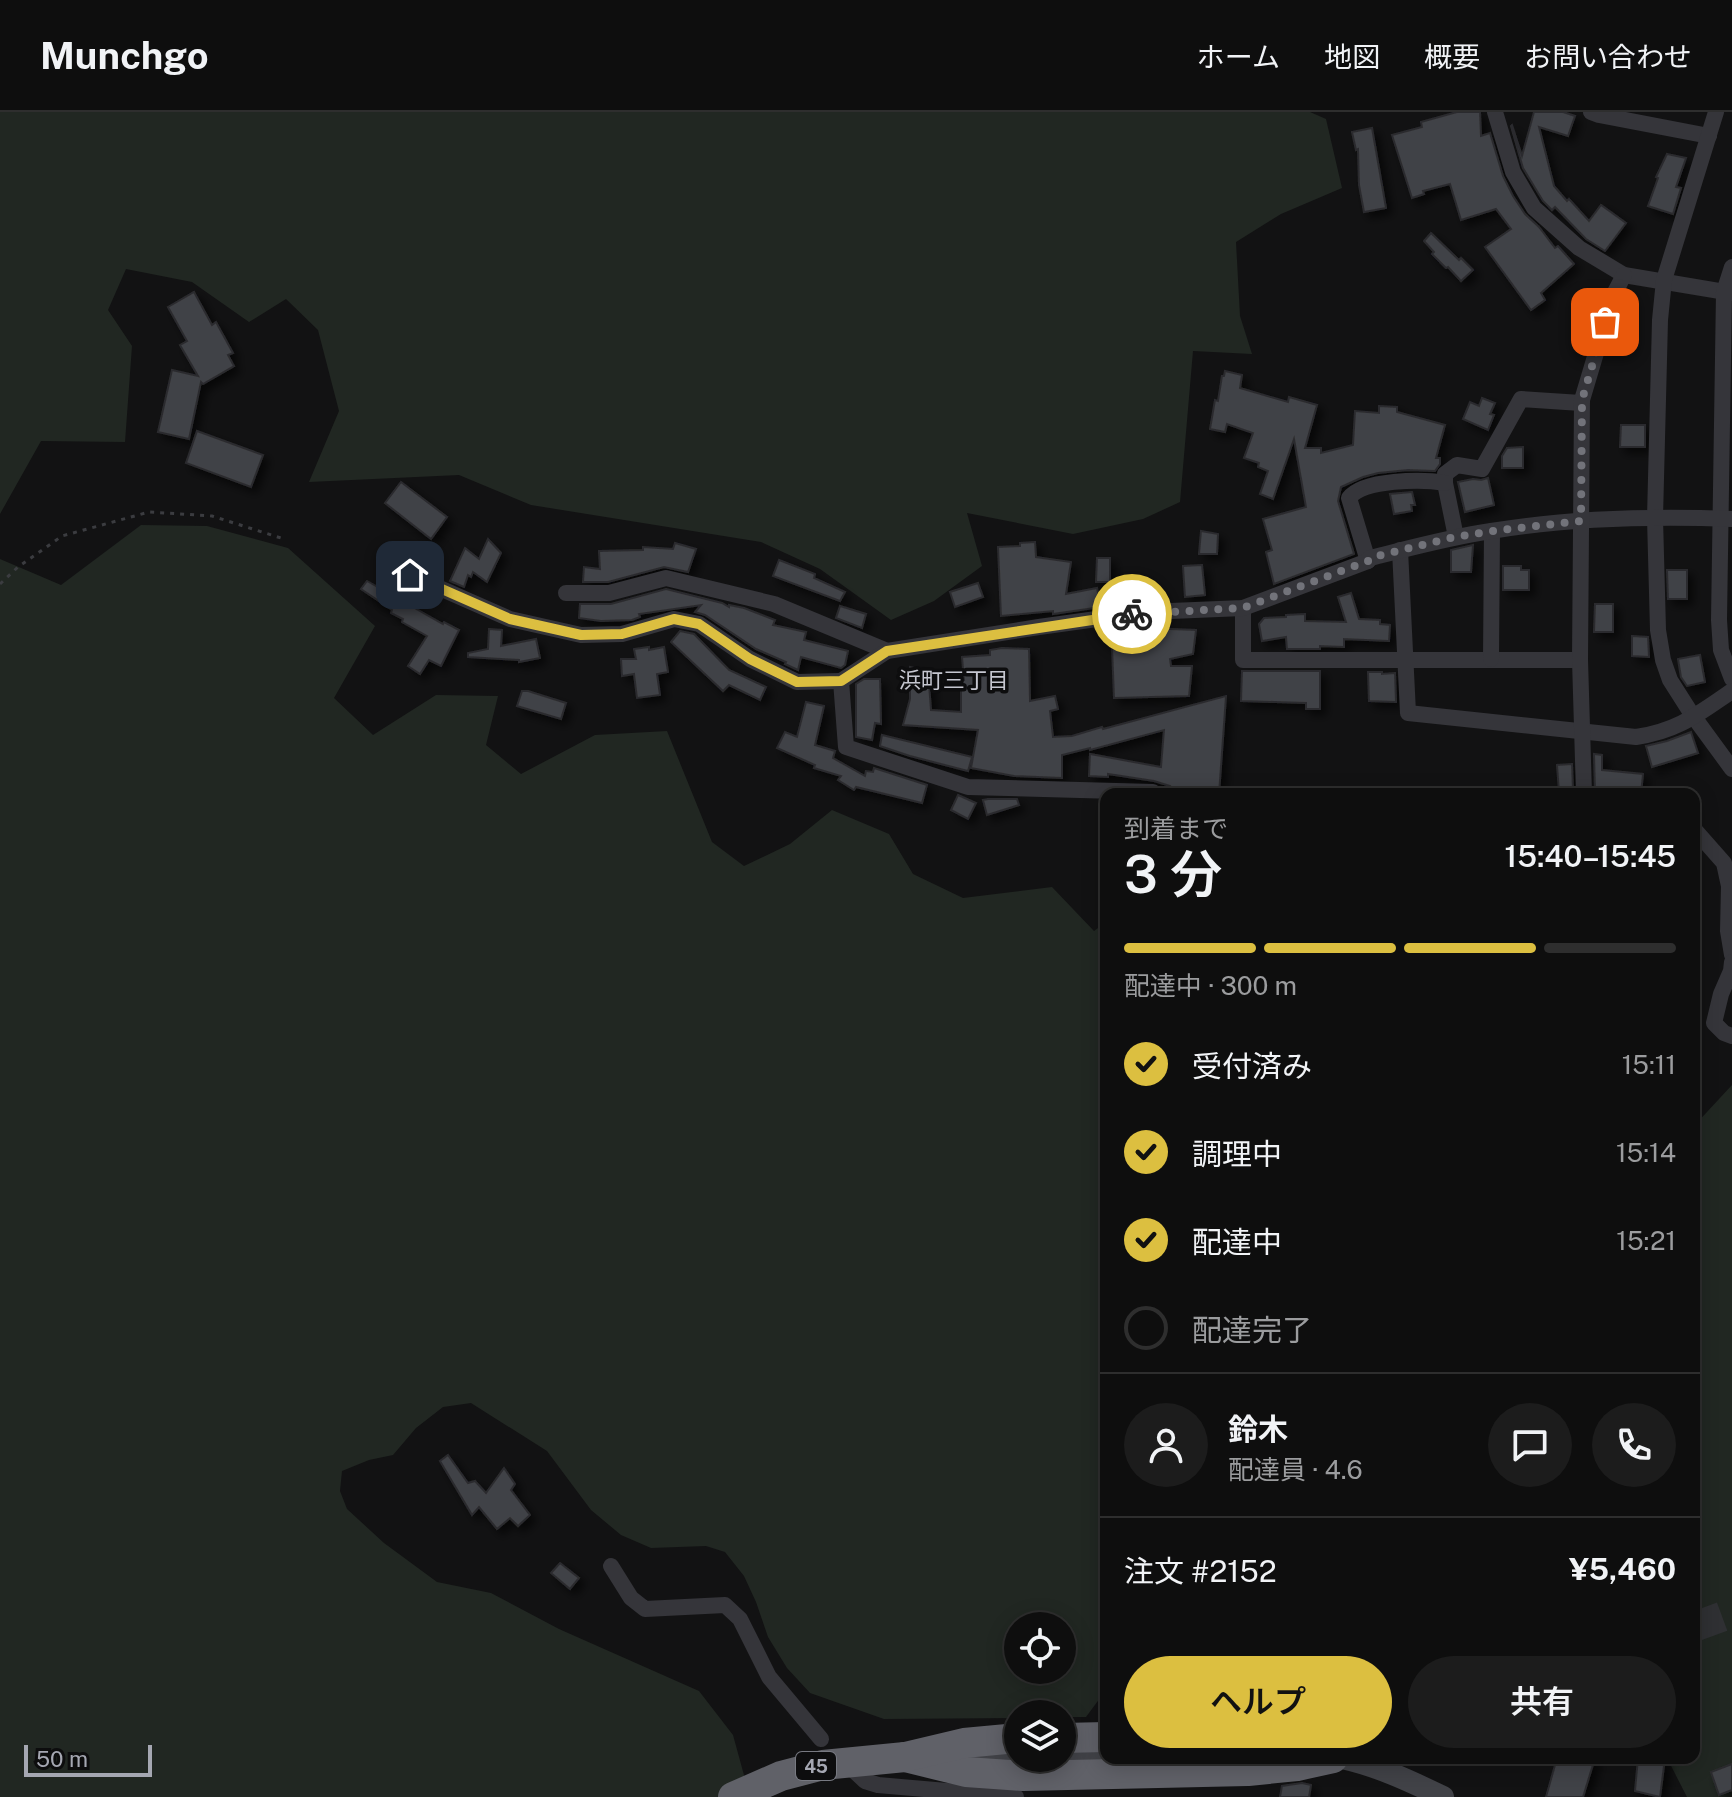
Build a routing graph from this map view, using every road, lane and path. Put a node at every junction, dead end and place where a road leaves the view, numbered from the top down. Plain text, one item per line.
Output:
1 (1495, 112) edge
2 (1591, 112) edge
3 (1716, 112) edge
4 (1633, 117) edge
5 (1709, 136) junction
6 (1732, 267) edge
7 (1624, 275) junction
8 (1664, 280) junction
9 (1728, 292) edge
10 (1581, 403) junction
11 (1445, 483) junction
12 (1655, 518) junction
13 (1726, 519) edge
14 (1581, 521) junction
15 (1492, 531) junction
16 (1456, 537) junction
17 (284, 539) dead end
18 (1400, 550) junction
19 (1368, 561) junction
20 (410, 575) dead end
21 (0, 584) edge
22 (566, 593) dead end
23 (1243, 608) junction
24 (887, 651) junction
25 (1405, 659) junction
26 (1491, 659) junction
27 (1580, 660) junction
28 (1732, 679) edge
29 (841, 681) junction
30 (1732, 691) edge
31 (1694, 716) junction
32 (1581, 731) junction
33 (1732, 769) edge
34 (1584, 788) edge
35 (1100, 791) edge
36 (1700, 836) edge
37 (1732, 955) edge
38 (1732, 964) edge
39 (1732, 1036) edge
40 (611, 1566) dead end
41 (1100, 1737) edge
42 (1076, 1738) edge
43 (821, 1739) dead end
44 (1004, 1739) edge
45 (1100, 1755) edge
46 (1004, 1756) edge
47 (1076, 1756) edge
48 (905, 1757) junction
49 (847, 1764) dead end
50 (1306, 1764) edge
51 (1369, 1764) edge
52 (733, 1797) edge
53 (1016, 1797) edge
54 (1443, 1797) edge

1 - 7 street
2 - 4 street
3 - 5 street
4 - 5 street
5 - 8 street
6 - 9 street
7 - 8 street
7 - 10 street
8 - 9 street
8 - 12 street
9 - 13 street
10 - 11 street
10 - 14 street
11 - 16 street
11 - 19 street
12 - 13 street
12 - 14 street
12 - 31 street
13 - 28 street
14 - 15 street
14 - 27 street
15 - 16 street
15 - 26 street
16 - 18 street
17 - 21 path
18 - 19 street
18 - 25 street
19 - 23 street
20 - 29 street
22 - 24 street
23 - 24 street
23 - 25 street
24 - 29 street
25 - 26 street
25 - 32 street
26 - 27 street
27 - 32 street
29 - 35 street
30 - 31 street
31 - 32 street
31 - 33 street
32 - 34 street
36 - 37 street
38 - 39 street
40 - 43 street
41 - 42 highway
44 - 48 highway, 45
45 - 47 street
46 - 48 street
48 - 50 highway, 45
48 - 52 highway, 45
49 - 53 street
51 - 54 street

